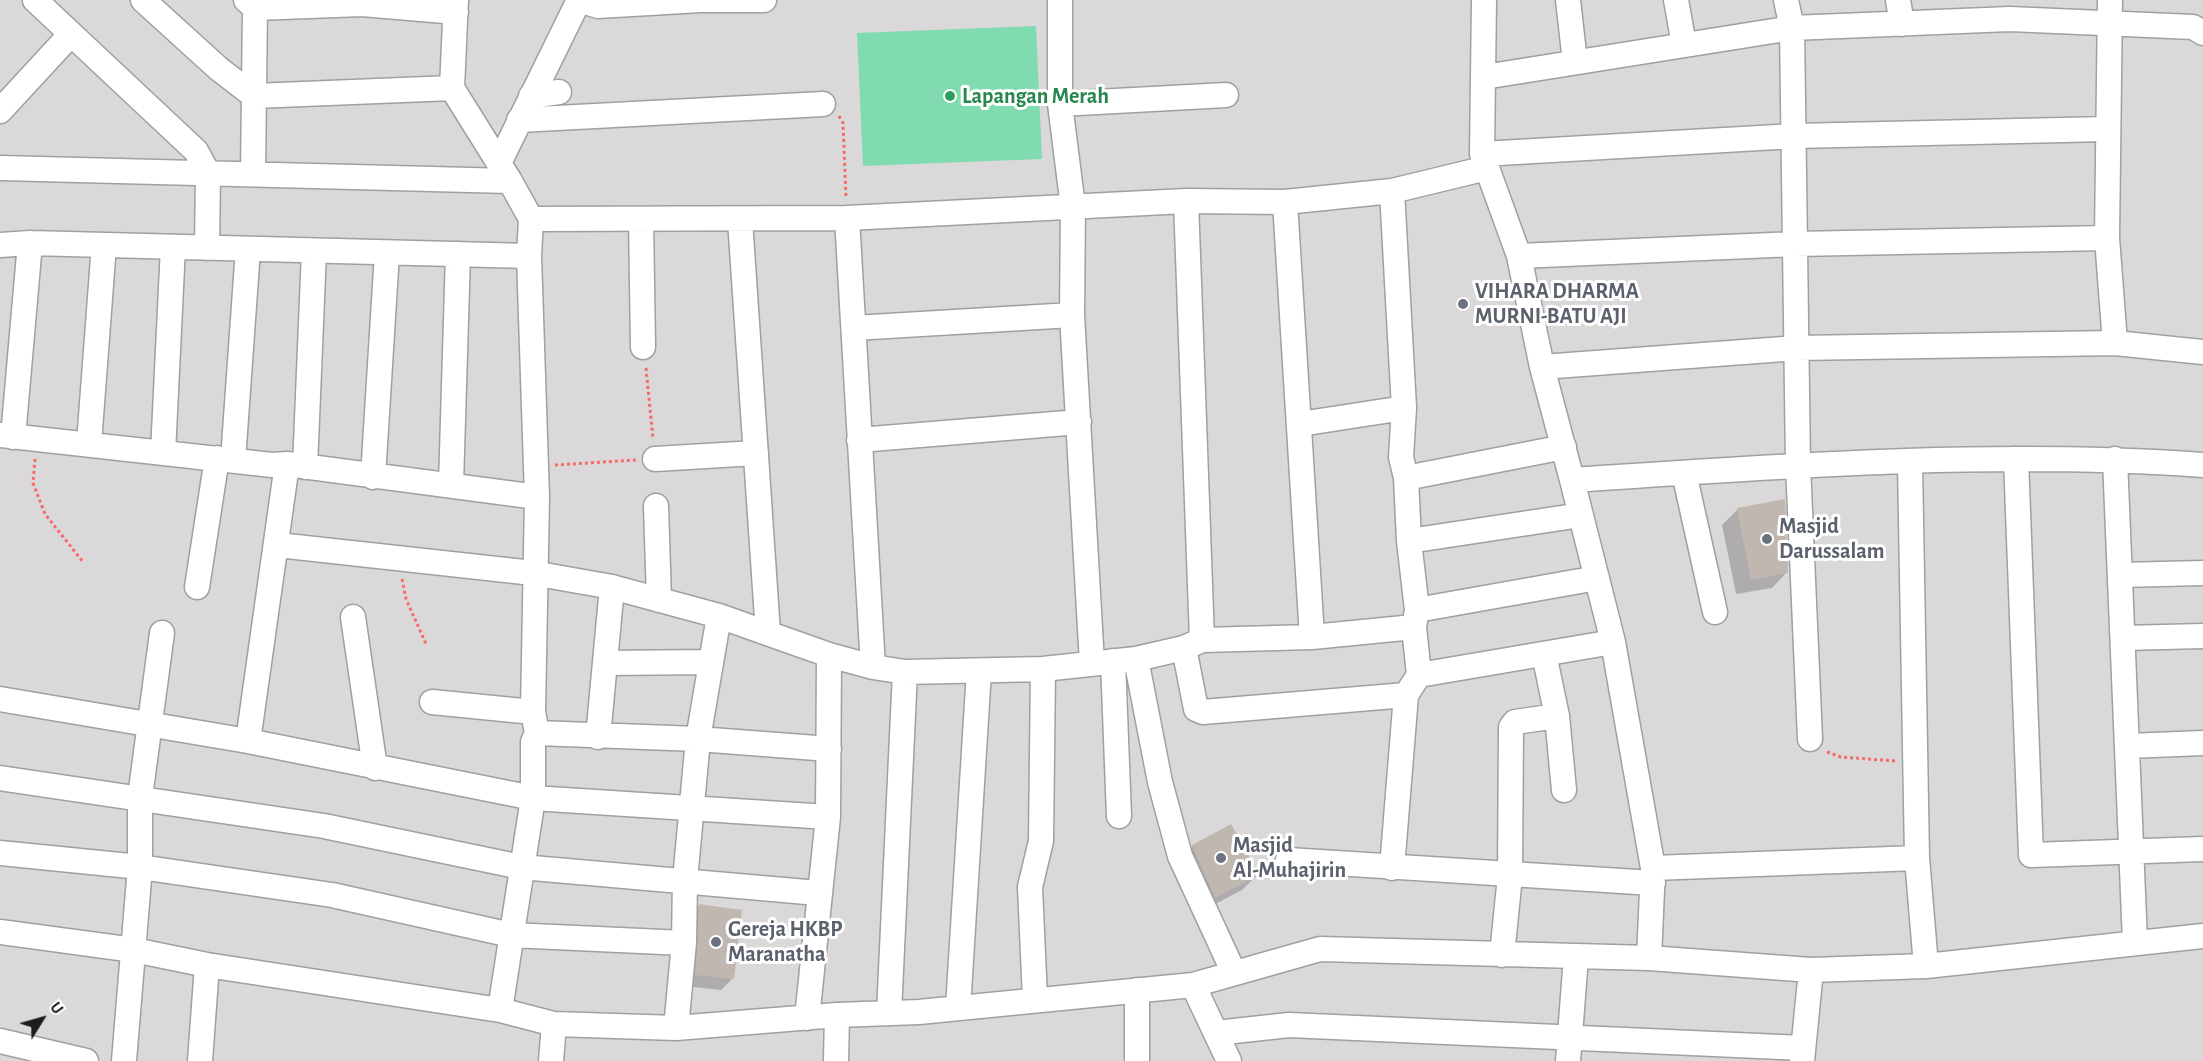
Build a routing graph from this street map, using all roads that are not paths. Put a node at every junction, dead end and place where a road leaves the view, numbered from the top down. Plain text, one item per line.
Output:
1 (35, 0) edge
2 (143, 0) edge
3 (700, 0) edge
4 (764, 0) edge
5 (1060, 0) edge
6 (1484, 0) edge
7 (1568, 0) edge
8 (1676, 0) edge
9 (1786, 0) edge
10 (1898, 0) edge
11 (360, 2) edge
12 (251, 4) edge
13 (456, 6) edge
14 (2009, 10) edge
15 (2109, 11) edge
16 (1902, 24) junction
17 (1792, 28) junction
18 (2203, 33) edge
19 (71, 34) junction
20 (1684, 45) junction
21 (1575, 62) junction
22 (1484, 76) junction
23 (452, 88) junction
24 (559, 92) dead end
25 (1226, 95) dead end
26 (254, 96) junction
27 (531, 96) junction
28 (823, 104) road end
29 (1060, 104) junction
30 (0, 111) edge
31 (519, 120) junction
32 (2107, 129) junction
33 (1794, 136) junction
34 (1485, 161) junction
35 (0, 168) edge
36 (505, 172) junction
37 (208, 173) junction
38 (253, 174) junction
39 (1392, 191) junction
40 (1186, 201) junction
41 (1285, 202) junction
42 (1073, 207) junction
43 (847, 218) junction
44 (531, 219) junction
45 (641, 219) junction
46 (740, 220) junction
47 (2107, 238) junction
48 (30, 243) junction
49 (1795, 244) junction
50 (0, 245) edge
51 (104, 245) junction
52 (173, 247) junction
53 (207, 248) junction
54 (248, 249) junction
55 (314, 251) junction
56 (387, 253) junction
57 (458, 254) junction
58 (529, 256) junction
59 (1519, 256) junction
60 (1072, 315) junction
61 (854, 328) junction
62 (2115, 343) junction
63 (643, 347) road end
64 (1797, 348) junction
65 (2203, 352) edge
66 (1542, 367) junction
67 (1404, 408) junction
68 (1079, 422) junction
69 (1300, 424) junction
70 (6, 436) edge
71 (859, 440) junction
72 (89, 443) junction
73 (1564, 447) junction
74 (163, 453) junction
75 (756, 453) junction
76 (225, 459) junction
77 (655, 459) road end
78 (2016, 459) junction
79 (2115, 459) junction
80 (1910, 463) junction
81 (1798, 465) junction
82 (2203, 465) edge
83 (296, 466) junction
84 (1684, 473) junction
85 (373, 477) junction
86 (1406, 478) junction
87 (1572, 480) junction
88 (451, 485) junction
89 (537, 497) junction
90 (656, 506) dead end
91 (1581, 515) junction
92 (1408, 541) junction
93 (278, 545) junction
94 (533, 573) junction
95 (2203, 573) edge
96 (2120, 575) junction
97 (1597, 578) junction
98 (197, 587) dead end
99 (612, 587) junction
100 (659, 600) junction
101 (1715, 612) dead end
102 (719, 616) junction
103 (353, 617) dead end
104 (1415, 618) junction
105 (162, 633) dead end
106 (768, 633) junction
107 (2203, 636) edge
108 (1312, 637) junction
109 (2123, 638) junction
110 (1613, 642) junction
111 (1193, 644) junction
112 (1544, 654) junction
113 (829, 655) junction
114 (1114, 661) junction
115 (711, 662) junction
116 (605, 663) junction
117 (873, 667) junction
118 (1043, 669) junction
119 (979, 670) junction
120 (905, 672) junction
121 (1412, 685) junction
122 (0, 699) edge
123 (432, 702) dead end
124 (1557, 716) junction
125 (535, 723) junction
126 (149, 724) junction
127 (598, 737) junction
128 (1810, 739) road end
129 (698, 740) junction
130 (248, 741) junction
131 (2203, 743) edge
132 (2128, 746) junction
133 (829, 749) junction
134 (375, 768) junction
135 (0, 777) edge
136 (1564, 790) dead end
137 (140, 797) junction
138 (533, 798) junction
139 (692, 810) junction
140 (1119, 816) dead end
141 (828, 817) junction
142 (2203, 849) edge
143 (2133, 852) junction
144 (0, 853) edge
145 (1917, 858) junction
146 (1288, 860) dead end
147 (140, 867) junction
148 (521, 867) junction
149 (1392, 868) junction
150 (1510, 876) junction
151 (1653, 876) junction
152 (685, 880) junction
153 (818, 893) junction
154 (0, 932) edge
155 (511, 935) junction
156 (2203, 936) edge
157 (2135, 942) junction
158 (684, 943) junction
159 (134, 950) junction
160 (1502, 955) junction
161 (1576, 957) junction
162 (1649, 958) junction
163 (207, 965) junction
164 (1926, 966) junction
165 (1811, 970) junction
166 (1234, 973) junction
167 (1193, 985) junction
168 (1137, 990) junction
169 (1035, 999) junction
170 (958, 1008) junction
171 (500, 1010) junction
172 (889, 1013) junction
173 (837, 1015) junction
174 (807, 1018) junction
175 (554, 1024) junction
176 (676, 1028) junction
177 (1216, 1033) junction
178 (1570, 1037) junction
179 (0, 1041) edge
180 (1802, 1054) edge
181 (86, 1061) edge
182 (124, 1061) edge
183 (200, 1061) edge
184 (551, 1061) edge
185 (836, 1061) edge
186 (1137, 1061) edge
187 (1229, 1061) edge
188 (1568, 1061) edge

1 - 19 street
2 - 26 street
3 - 4 street
3 - 27 street
5 - 29 street
6 - 22 street
7 - 21 street
8 - 20 street
9 - 17 street
10 - 16 street
11 - 12 street
11 - 13 street
12 - 26 street
13 - 23 street
14 - 15 street
14 - 16 street
15 - 18 street
15 - 32 street
16 - 17 street
17 - 20 street
17 - 33 street
19 - 30 street
19 - 37 street
20 - 21 street
21 - 22 street
22 - 34 street
23 - 26 street
23 - 36 street
24 - 27 street
25 - 29 street
26 - 38 street
27 - 31 street
28 - 31 street
29 - 42 street
31 - 36 street
32 - 33 street
32 - 47 street
33 - 34 street
33 - 49 street
34 - 39 street
34 - 59 street
35 - 37 street
36 - 38 street
36 - 44 street
37 - 38 street
37 - 53 street
39 - 41 street
39 - 67 street
40 - 41 street
40 - 42 street
40 - 111 street
41 - 69 street
42 - 43 street
42 - 60 street
43 - 46 street
43 - 61 street
44 - 45 street
44 - 58 street
45 - 46 street
45 - 63 street
46 - 75 street
47 - 49 street
47 - 62 street
48 - 50 street
48 - 51 street
48 - 70 street
49 - 59 street
49 - 64 street
51 - 52 street
51 - 72 street
52 - 53 street
52 - 74 street
53 - 54 street
54 - 55 street
54 - 76 street
55 - 56 street
55 - 83 street
56 - 57 street
56 - 85 street
57 - 58 street
57 - 88 street
58 - 89 street
59 - 66 street
60 - 61 street
60 - 68 street
61 - 71 street
62 - 64 street
62 - 65 street
64 - 66 street
64 - 81 street
66 - 73 street
67 - 69 street
67 - 86 street
68 - 71 street
68 - 114 street
69 - 108 street
70 - 72 street
71 - 117 street
72 - 74 street
73 - 86 street
73 - 87 street
74 - 76 street
75 - 77 street
75 - 106 street
76 - 83 street
76 - 98 street
78 - 79 street
78 - 80 street
78 - 143 street
79 - 82 street
79 - 96 street
80 - 81 street
80 - 145 street
81 - 84 street
81 - 128 street
83 - 85 street
83 - 93 street
84 - 87 street
84 - 101 street
85 - 88 street
86 - 92 street
87 - 91 street
88 - 89 street
89 - 94 street
90 - 100 street
91 - 92 street
91 - 97 street
92 - 104 street
93 - 94 street
93 - 130 street
94 - 99 street
94 - 125 street
95 - 96 street
96 - 109 street
97 - 104 street
97 - 110 street
99 - 100 street
99 - 116 street
100 - 102 street
102 - 106 street
102 - 115 street
103 - 134 street
104 - 108 street
104 - 121 street
105 - 126 street
106 - 113 street
107 - 109 street
108 - 111 street
109 - 132 street
110 - 112 street
110 - 151 street
111 - 114 street
111 - 121 street
112 - 121 street
112 - 124 street
113 - 117 street
113 - 133 street
114 - 118 street
114 - 140 street
114 - 166 street
115 - 116 street
115 - 129 street
116 - 127 street
117 - 120 street
118 - 119 street
118 - 169 street
119 - 120 street
119 - 170 street
120 - 172 street
121 - 149 street
122 - 126 street
123 - 125 street
124 - 136 street
124 - 150 street
125 - 127 street
125 - 138 street
126 - 130 street
126 - 137 street
127 - 129 street
129 - 133 street
129 - 139 street
130 - 134 street
131 - 132 street
132 - 143 street
133 - 141 street
134 - 138 street
135 - 137 street
137 - 147 street
137 - 148 street
138 - 139 street
138 - 148 street
139 - 141 street
139 - 152 street
141 - 153 street
142 - 143 street
143 - 157 street
144 - 147 street
145 - 151 street
145 - 164 street
146 - 149 street
147 - 155 street
147 - 159 street
148 - 152 street
148 - 155 street
149 - 150 street
150 - 151 street
150 - 160 street
151 - 162 street
152 - 153 street
152 - 158 street
153 - 174 street
154 - 159 street
155 - 158 street
155 - 171 street
156 - 157 street
157 - 164 street
158 - 176 street
159 - 163 street
159 - 182 street
160 - 161 street
160 - 166 street
161 - 162 street
161 - 178 street
162 - 165 street
163 - 171 street
163 - 183 street
164 - 165 street
165 - 180 street
166 - 167 street
167 - 168 street
167 - 177 street
168 - 169 street
168 - 186 street
169 - 170 street
170 - 172 street
171 - 175 street
172 - 173 street
173 - 174 street
173 - 185 street
174 - 176 street
175 - 176 street
175 - 184 street
177 - 178 street
177 - 187 street
178 - 180 street
178 - 188 street
179 - 181 street

